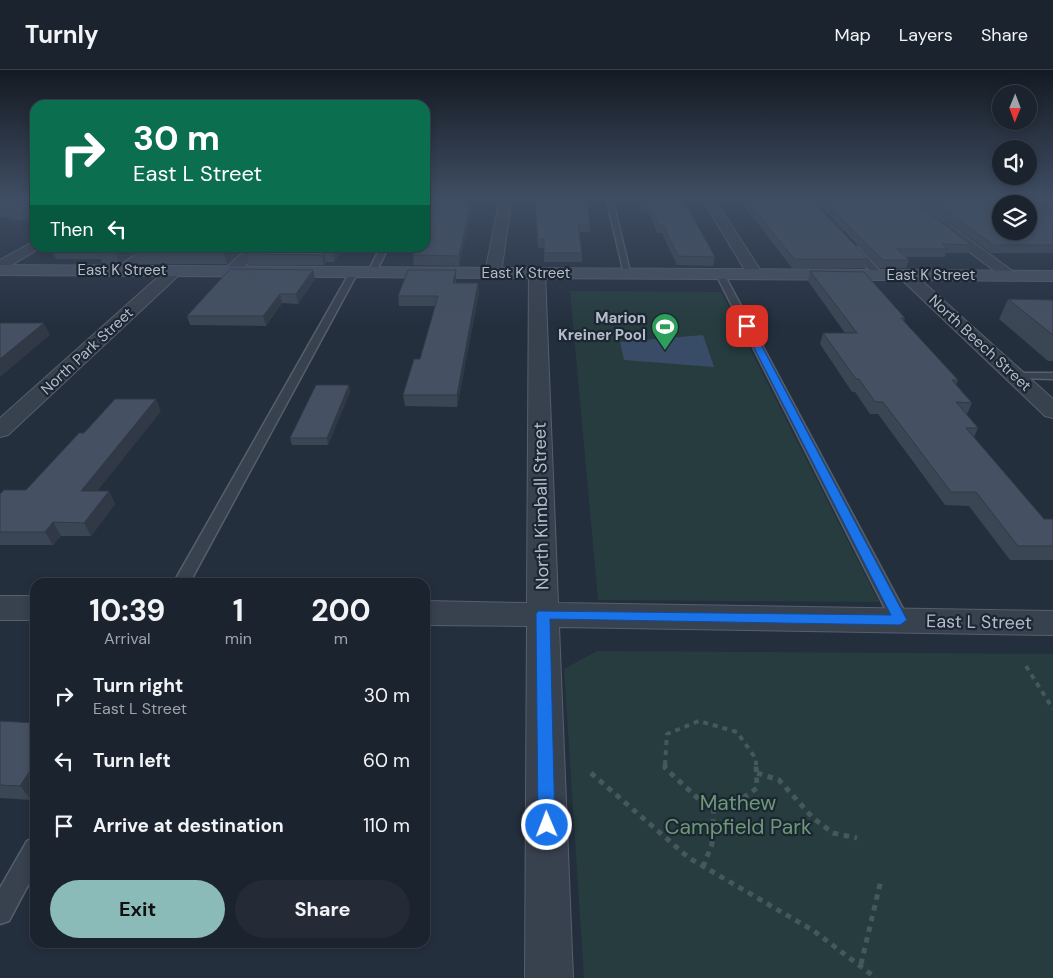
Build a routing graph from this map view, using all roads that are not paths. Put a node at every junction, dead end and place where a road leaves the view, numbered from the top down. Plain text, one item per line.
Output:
1 (499, 239) edge
2 (619, 239) edge
3 (733, 239) edge
4 (961, 239) edge
5 (846, 240) edge
6 (30, 248) edge
7 (144, 252) edge
8 (251, 252) edge
9 (382, 252) edge
10 (0, 268) edge
11 (120, 270) junction
12 (174, 271) junction
13 (232, 271) junction
14 (354, 272) junction
15 (372, 272) junction
16 (493, 273) junction
17 (536, 273) junction
18 (628, 274) junction
19 (720, 274) junction
20 (755, 274) junction
21 (880, 275) junction
22 (906, 275) junction
23 (1011, 276) junction
24 (1053, 276) edge
25 (1015, 376) junction
26 (1053, 376) edge
27 (1053, 411) edge
28 (0, 430) edge
29 (184, 578) edge
30 (0, 608) edge
31 (30, 608) edge
32 (430, 613) edge
33 (543, 614) junction
34 (900, 620) junction
35 (1053, 623) edge
36 (30, 858) edge
37 (0, 912) edge
38 (550, 978) edge

1 - 16 street
2 - 18 lane
3 - 20 street
4 - 23 street
5 - 21 lane
6 - 10 street
7 - 11 lane
8 - 13 street
9 - 15 lane
10 - 11 street, East K Street
11 - 12 street, East K Street
12 - 13 street, East K Street
12 - 28 street, North Park Street
13 - 14 street, East K Street
14 - 15 street, East K Street
14 - 29 lane
15 - 16 street, East K Street
16 - 17 street, East K Street
17 - 18 street, East K Street
17 - 33 street, North Kimball Street
18 - 19 street, East K Street
19 - 20 street, East K Street
19 - 34 lane
20 - 21 street, East K Street
21 - 22 street, East K Street
22 - 23 street, East K Street
22 - 25 street, North Beech Street
23 - 24 street, East K Street
25 - 26 lane
25 - 27 street, North Beech Street
30 - 31 street
32 - 33 street, East L Street
33 - 34 street, East L Street
33 - 38 street, North Kimball Street
34 - 35 street, East L Street
36 - 37 lane

